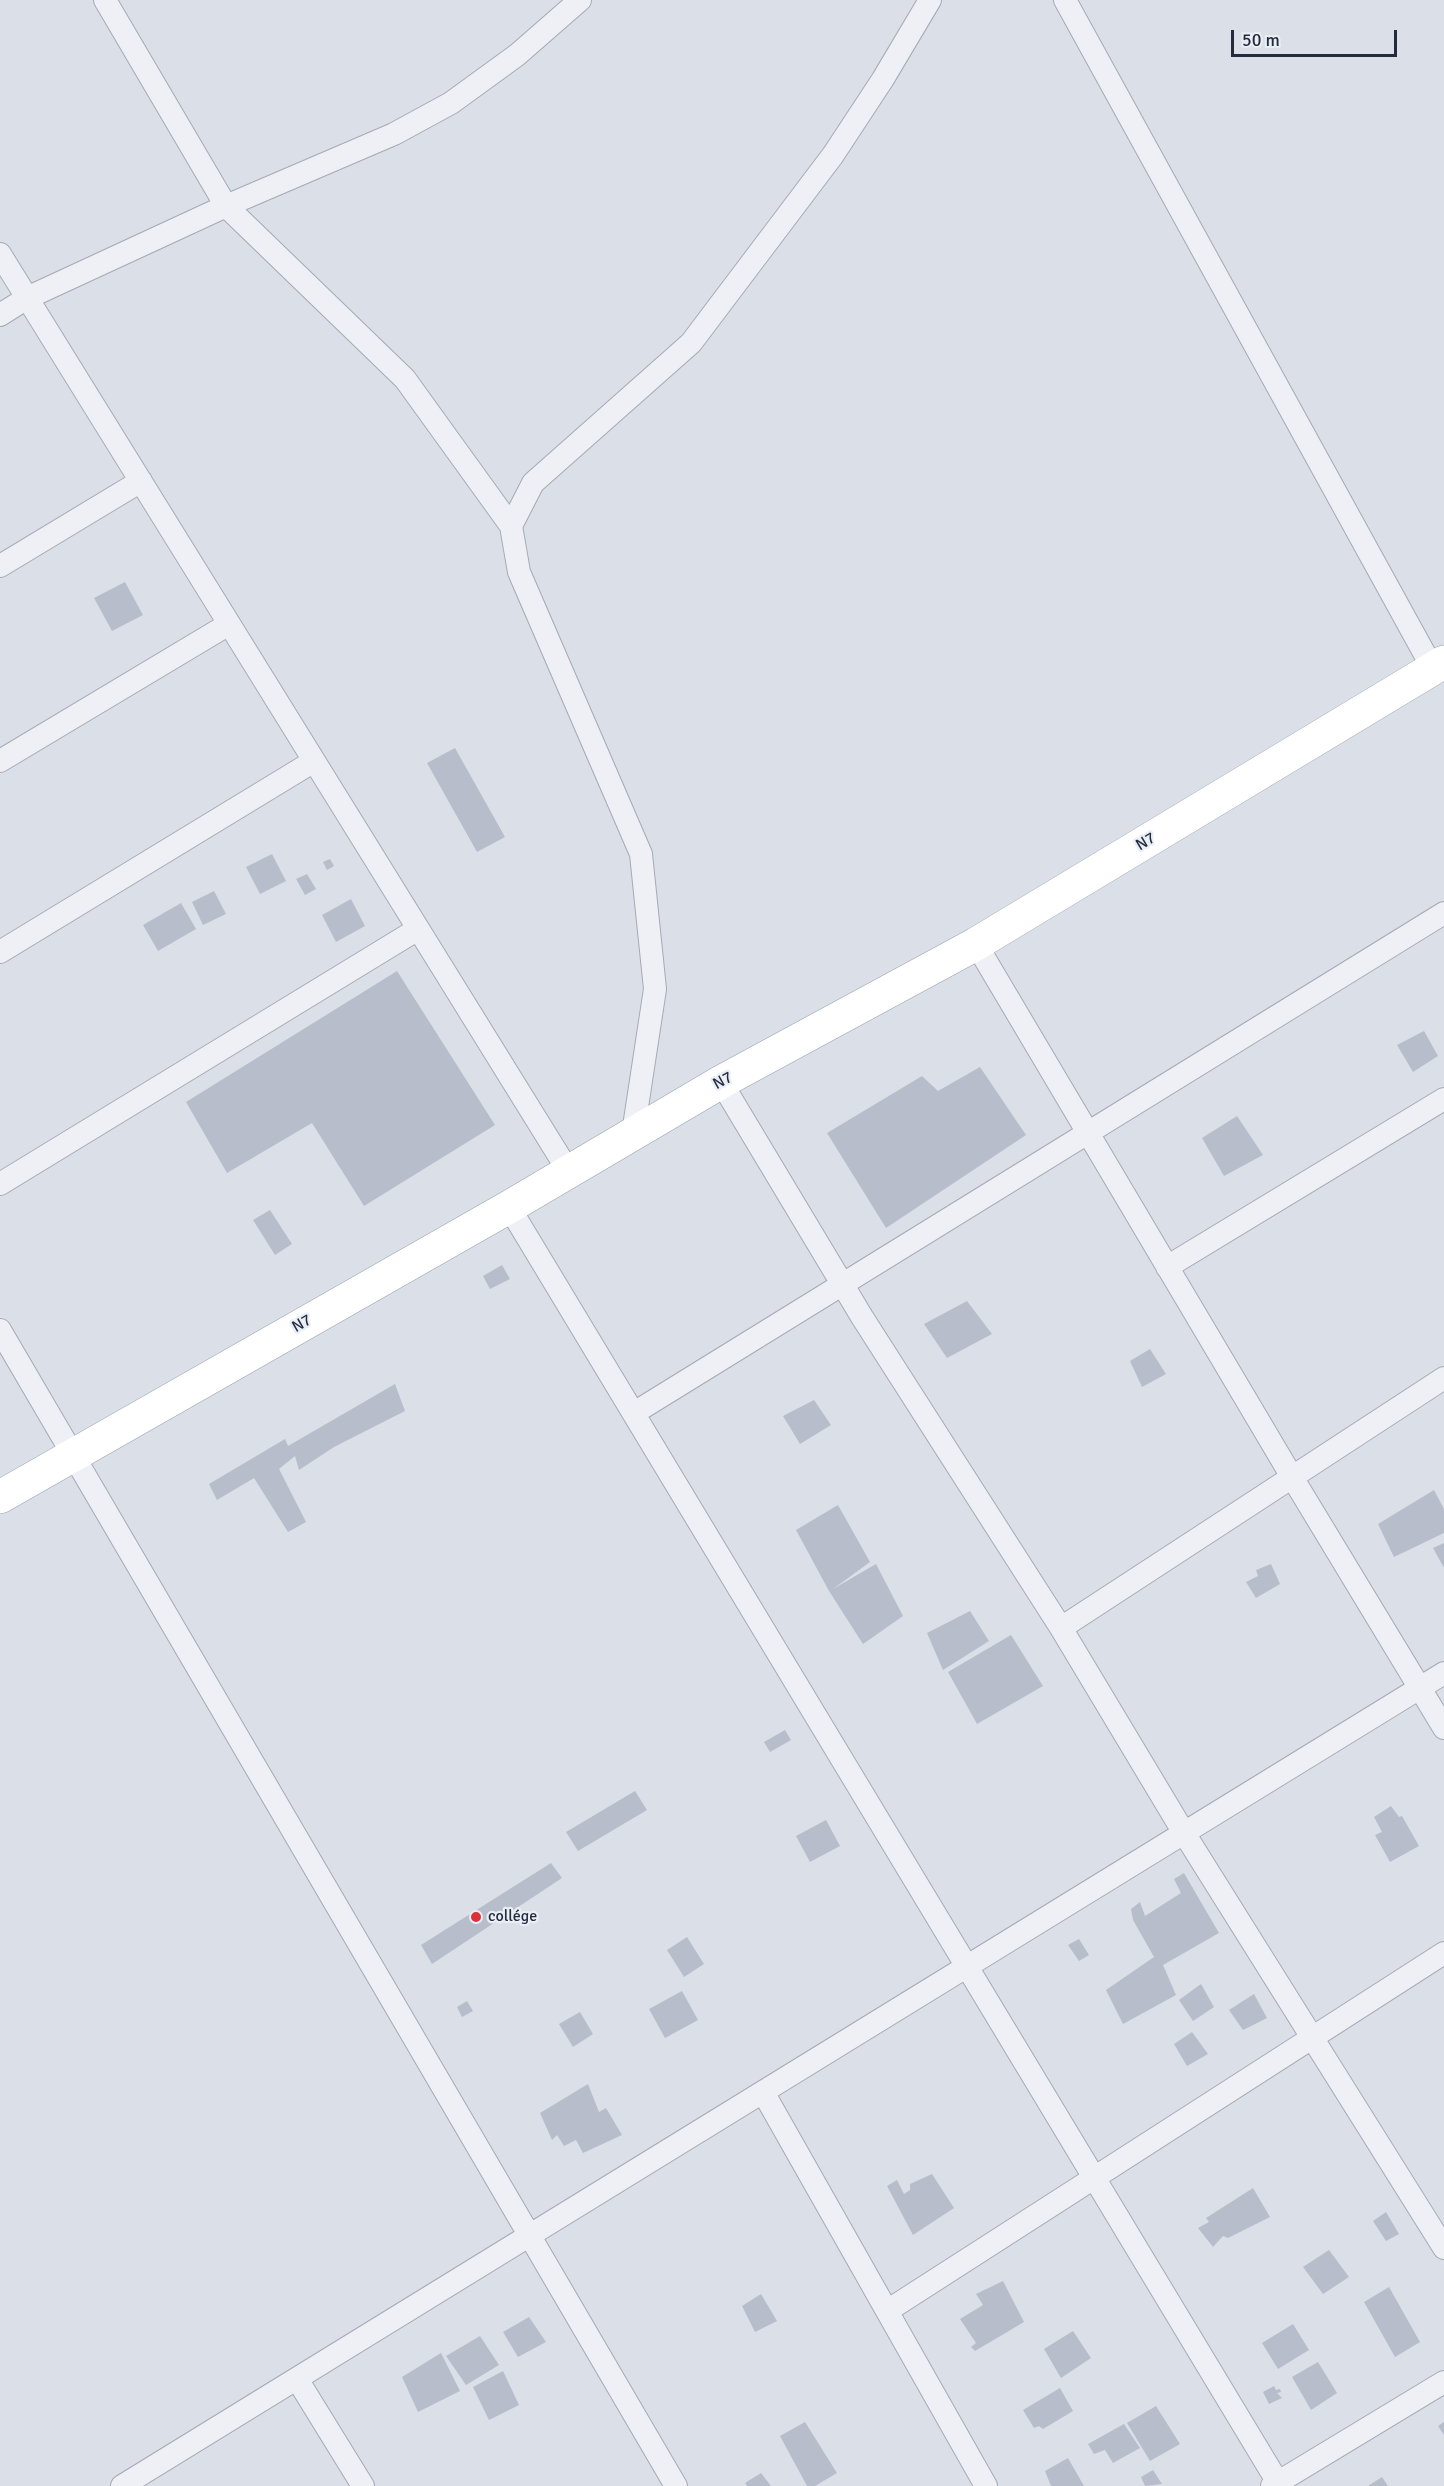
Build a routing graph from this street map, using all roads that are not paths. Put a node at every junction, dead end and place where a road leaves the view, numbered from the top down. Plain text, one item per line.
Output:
1 (105, 0) edge
2 (580, 0) edge
3 (930, 0) edge
4 (1065, 0) edge
5 (226, 206) junction
6 (0, 254) edge
7 (27, 298) junction
8 (0, 315) edge
9 (141, 481) junction
10 (511, 526) junction
11 (0, 566) edge
12 (229, 624) junction
13 (1439, 666) edge
14 (0, 761) edge
15 (314, 761) junction
16 (1444, 913) edge
17 (418, 929) junction
18 (976, 944) junction
19 (0, 952) edge
20 (721, 1082) junction
21 (1444, 1099) edge
22 (633, 1133) junction
23 (1088, 1133) junction
24 (569, 1172) junction
25 (0, 1184) edge
26 (509, 1207) junction
27 (1167, 1267) junction
28 (842, 1285) junction
29 (0, 1330) edge
30 (1444, 1378) edge
31 (634, 1413) junction
32 (73, 1455) junction
33 (1292, 1477) junction
34 (0, 1497) edge
35 (1060, 1628) junction
36 (1444, 1672) edge
37 (1420, 1687) junction
38 (1444, 1728) edge
39 (1184, 1833) junction
40 (1444, 1953) edge
41 (967, 1966) junction
42 (1313, 2038) junction
43 (763, 2092) junction
44 (1094, 2178) junction
45 (529, 2235) junction
46 (1444, 2248) edge
47 (887, 2311) junction
48 (297, 2379) junction
49 (1444, 2382) edge
50 (1276, 2485) edge
51 (122, 2486) edge
52 (363, 2486) edge
53 (676, 2486) edge
54 (986, 2486) edge

1 - 5 street
2 - 5 street
3 - 10 street
4 - 13 street
5 - 7 street
5 - 10 street
6 - 7 street
7 - 8 street
7 - 9 street
9 - 11 street
9 - 12 street
10 - 22 street
12 - 14 street
12 - 15 street
13 - 18 main road, N7
15 - 17 street
15 - 19 street
16 - 23 street
17 - 24 street
17 - 25 street
18 - 20 main road, N7
18 - 23 street
20 - 22 main road, N7
20 - 28 street
21 - 27 street
22 - 24 main road, N7
23 - 27 street
23 - 28 street
24 - 26 main road, N7
26 - 31 street
26 - 32 main road, N7
27 - 33 street
28 - 31 street
28 - 35 street
29 - 32 street
30 - 33 street
31 - 41 street
32 - 34 main road, N7
32 - 45 street
33 - 35 street
33 - 37 street
35 - 39 street
36 - 37 street
37 - 38 street
37 - 39 street
39 - 41 street
39 - 42 street
40 - 42 street
41 - 43 street
41 - 44 street
42 - 44 street
42 - 46 street
43 - 45 street
43 - 47 street
44 - 47 street
44 - 50 street
45 - 48 street
45 - 53 street
47 - 54 street
48 - 51 street
48 - 52 street
49 - 50 street

